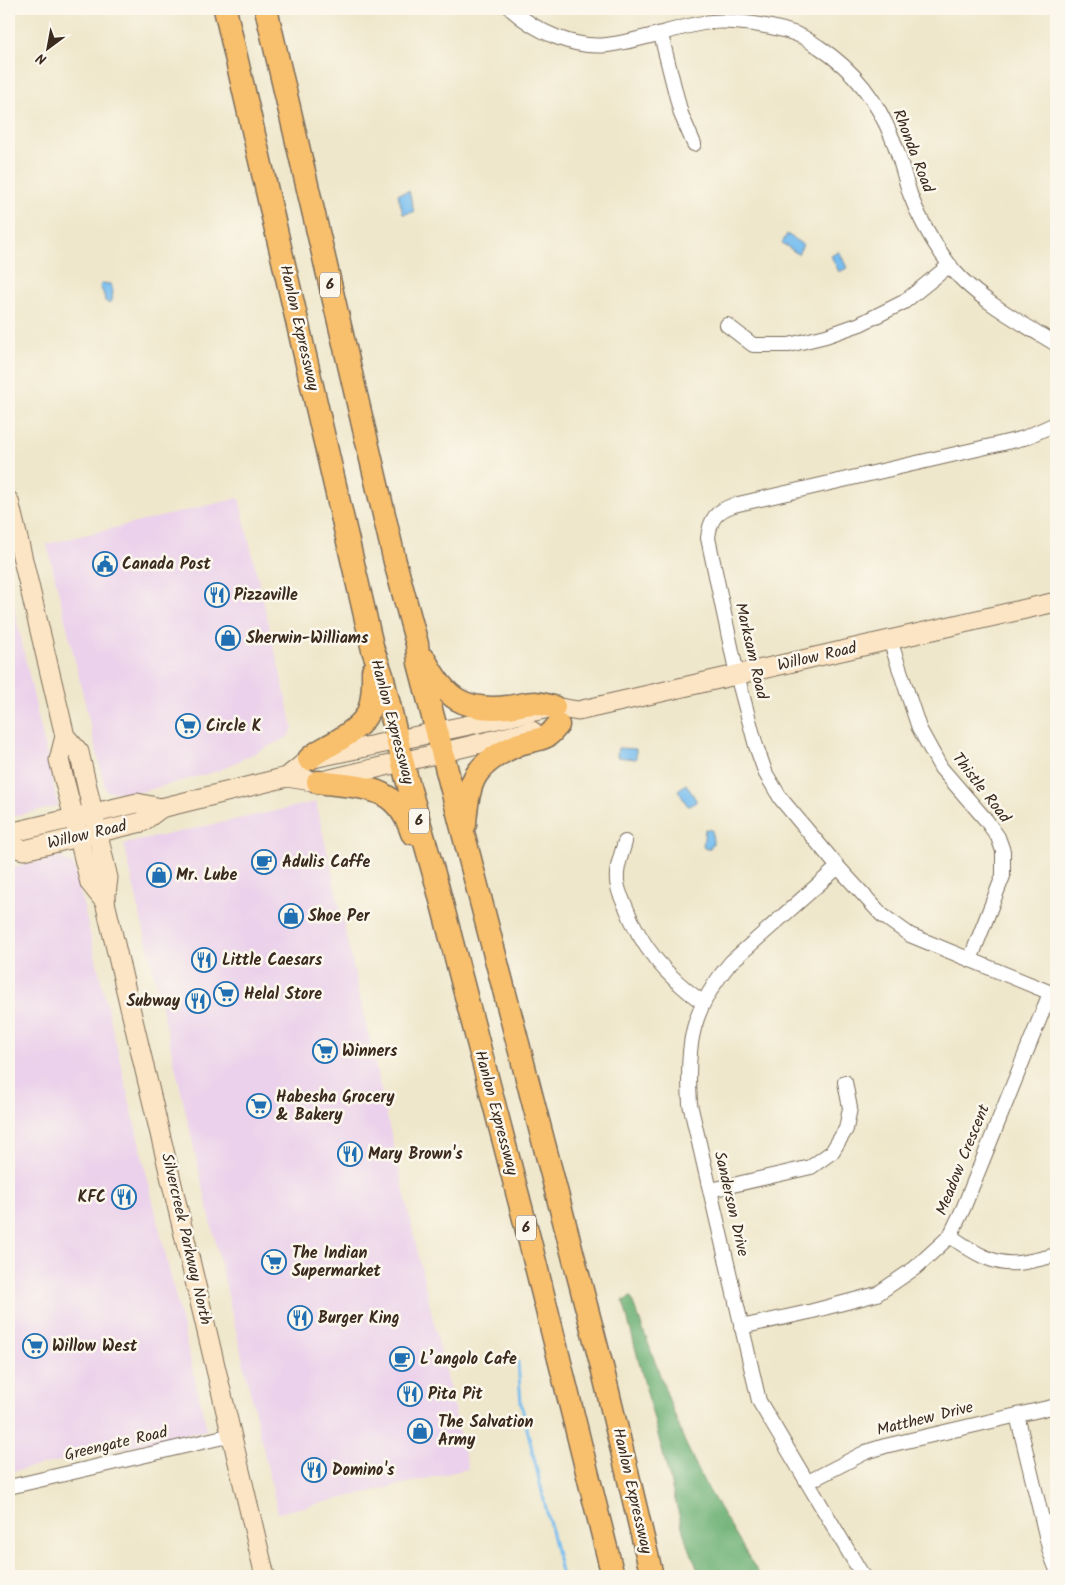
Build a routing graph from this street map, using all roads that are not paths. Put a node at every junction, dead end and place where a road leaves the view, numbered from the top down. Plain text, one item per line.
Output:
1 (225, 9) edge
2 (266, 9) edge
3 (511, 9) edge
4 (661, 34) junction
5 (694, 144) dead end
6 (950, 265) junction
7 (727, 325) dead end
8 (1056, 344) edge
9 (1056, 422) edge
10 (9, 501) edge
11 (1056, 602) edge
12 (890, 640) junction
13 (417, 644) junction
14 (373, 650) junction
15 (737, 675) junction
16 (556, 716) junction
17 (65, 736) junction
18 (439, 742) junction
19 (400, 751) junction
20 (309, 759) junction
21 (288, 777) junction
22 (318, 782) junction
23 (161, 808) junction
24 (94, 813) junction
25 (74, 818) junction
26 (98, 833) junction
27 (79, 837) junction
28 (9, 840) edge
29 (464, 840) junction
30 (625, 842) dead end
31 (9, 846) edge
32 (838, 867) junction
33 (436, 881) junction
34 (105, 902) junction
35 (970, 960) junction
36 (1053, 994) edge
37 (702, 1002) junction
38 (845, 1082) dead end
39 (711, 1190) junction
40 (950, 1236) junction
41 (1056, 1255) edge
42 (741, 1327) junction
43 (1056, 1406) edge
44 (1017, 1415) junction
45 (232, 1435) junction
46 (808, 1482) junction
47 (9, 1488) edge
48 (1056, 1568) edge
49 (265, 1576) edge
50 (613, 1576) edge
51 (652, 1576) edge
52 (863, 1576) edge

1 - 14 highway, Hanlon Expressway / 6
2 - 13 highway, Hanlon Expressway / 6
3 - 4 street, Rhonda Road
4 - 5 street
4 - 6 street, Rhonda Road
6 - 7 street
6 - 8 street, Rhonda Road
9 - 15 street, Marksam Road
10 - 17 main road, Silvercreek Parkway North
11 - 12 main road, Willow Road
12 - 15 main road, Willow Road
12 - 35 street, Thistle Road
13 - 16 highway
13 - 18 highway, Hanlon Expressway / 6
14 - 19 highway, Hanlon Expressway / 6
14 - 20 highway
15 - 16 main road, Willow Road
15 - 32 street, Marksam Road
16 - 18 main road, Willow Road
16 - 29 highway
17 - 24 main road, Silvercreek Parkway North
17 - 25 main road, Silvercreek Parkway North
18 - 19 main road, Willow Road
18 - 29 highway, Hanlon Expressway / 6
19 - 20 main road, Willow Road
19 - 22 main road, Willow Road
19 - 33 highway, Hanlon Expressway / 6
20 - 21 main road, Willow Road
21 - 22 main road, Willow Road
21 - 23 main road, Willow Road
22 - 33 highway
23 - 24 main road, Willow Road
23 - 26 main road, Willow Road
24 - 25 main road, Willow Road
24 - 26 main road, Silvercreek Parkway North
25 - 27 main road, Silvercreek Parkway North
25 - 28 main road, Willow Road
26 - 27 main road, Willow Road
26 - 34 main road, Silvercreek Parkway North
27 - 31 main road, Willow Road
27 - 34 main road, Silvercreek Parkway North
29 - 51 highway, Hanlon Expressway / 6
30 - 37 street
32 - 35 street, Marksam Road
32 - 37 street, Sanderson Drive
33 - 50 highway, Hanlon Expressway / 6
34 - 45 main road, Silvercreek Parkway North
35 - 36 street, Marksam Road
36 - 40 street, Meadow Crescent
37 - 39 street, Sanderson Drive
38 - 39 street
39 - 42 street, Sanderson Drive
40 - 41 street
40 - 42 street, Meadow Crescent
42 - 46 street, Sanderson Drive
43 - 44 street, Matthew Drive
44 - 46 street, Matthew Drive
44 - 48 street
45 - 47 street, Greengate Road
45 - 49 main road, Silvercreek Parkway North
46 - 52 street, Sanderson Drive

